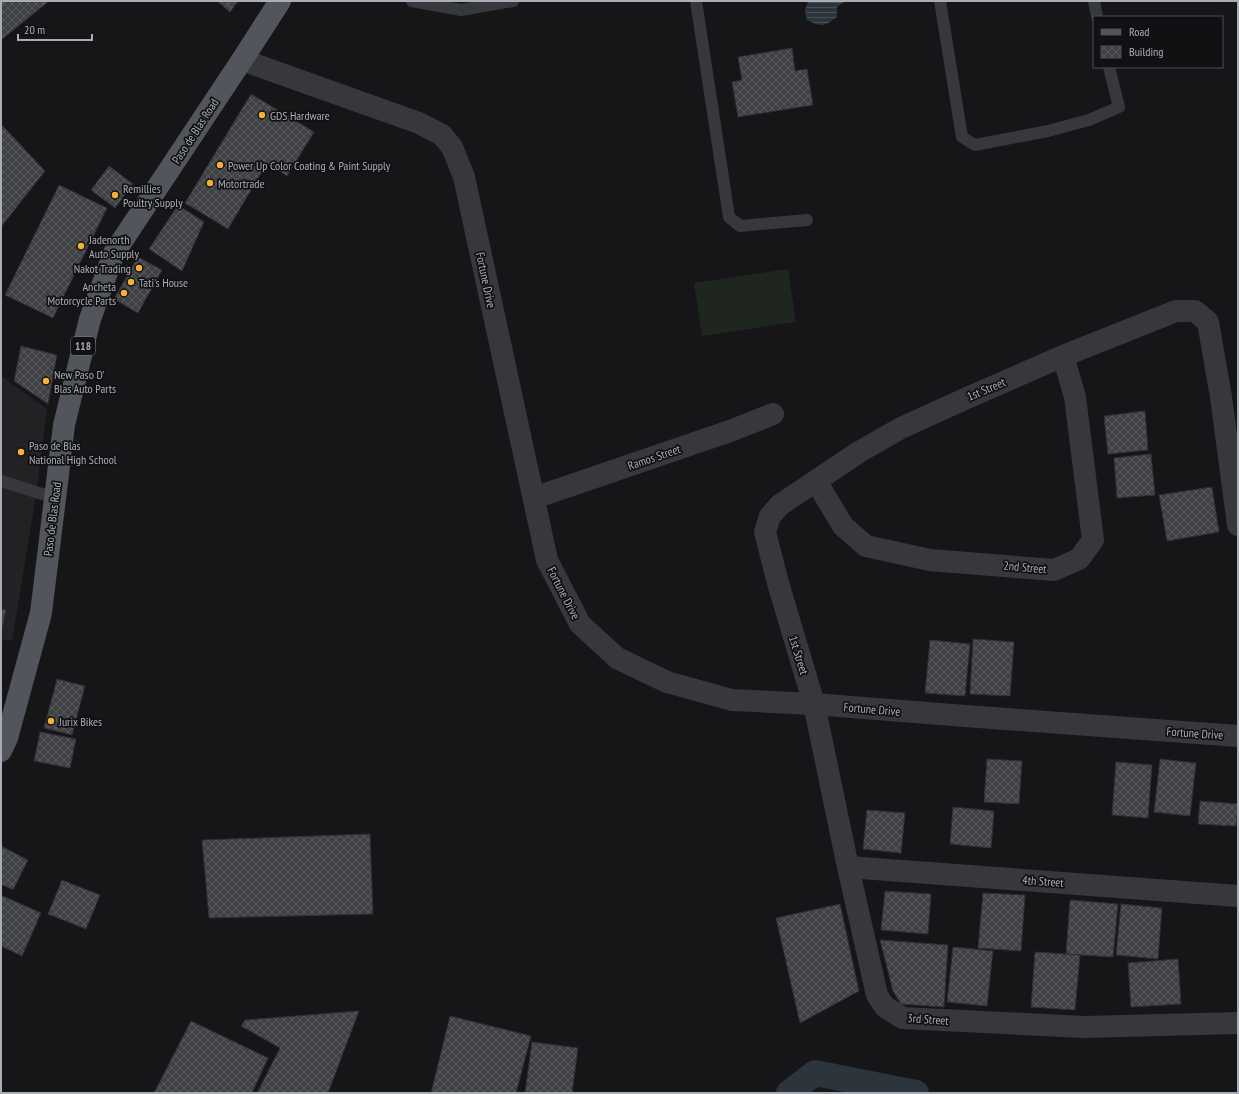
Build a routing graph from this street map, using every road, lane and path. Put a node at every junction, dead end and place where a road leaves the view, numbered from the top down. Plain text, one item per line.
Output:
1 (280, 1) edge
2 (412, 1) edge
3 (513, 1) edge
4 (696, 1) edge
5 (940, 1) edge
6 (1094, 1) edge
7 (1097, 16) edge
8 (242, 60) junction
9 (1109, 68) edge
10 (807, 220) dead end
11 (1063, 356) junction
12 (773, 414) dead end
13 (816, 481) junction
14 (1, 482) edge
15 (55, 498) junction
16 (534, 498) junction
17 (1238, 525) edge
18 (814, 704) junction
19 (1238, 736) edge
20 (1, 751) edge
21 (848, 867) junction
22 (1238, 896) edge
23 (1238, 1023) edge

1 - 8 main road, Paso de Blas Road / 118
2 - 3 lane
4 - 10 lane
5 - 9 lane
6 - 7 lane
8 - 15 main road, Paso de Blas Road / 118
8 - 16 street, Fortune Drive
11 - 13 street, 1st Street
11 - 13 street, 2nd Street
11 - 17 street, 1st Street
12 - 16 street, Ramos Street
13 - 18 street, 1st Street
14 - 15 lane
15 - 20 main road, Paso de Blas Road / 118
16 - 18 street, Fortune Drive
18 - 19 street, Fortune Drive
18 - 21 street, 3rd Street
21 - 22 street, 4th Street
21 - 23 street, 3rd Street

